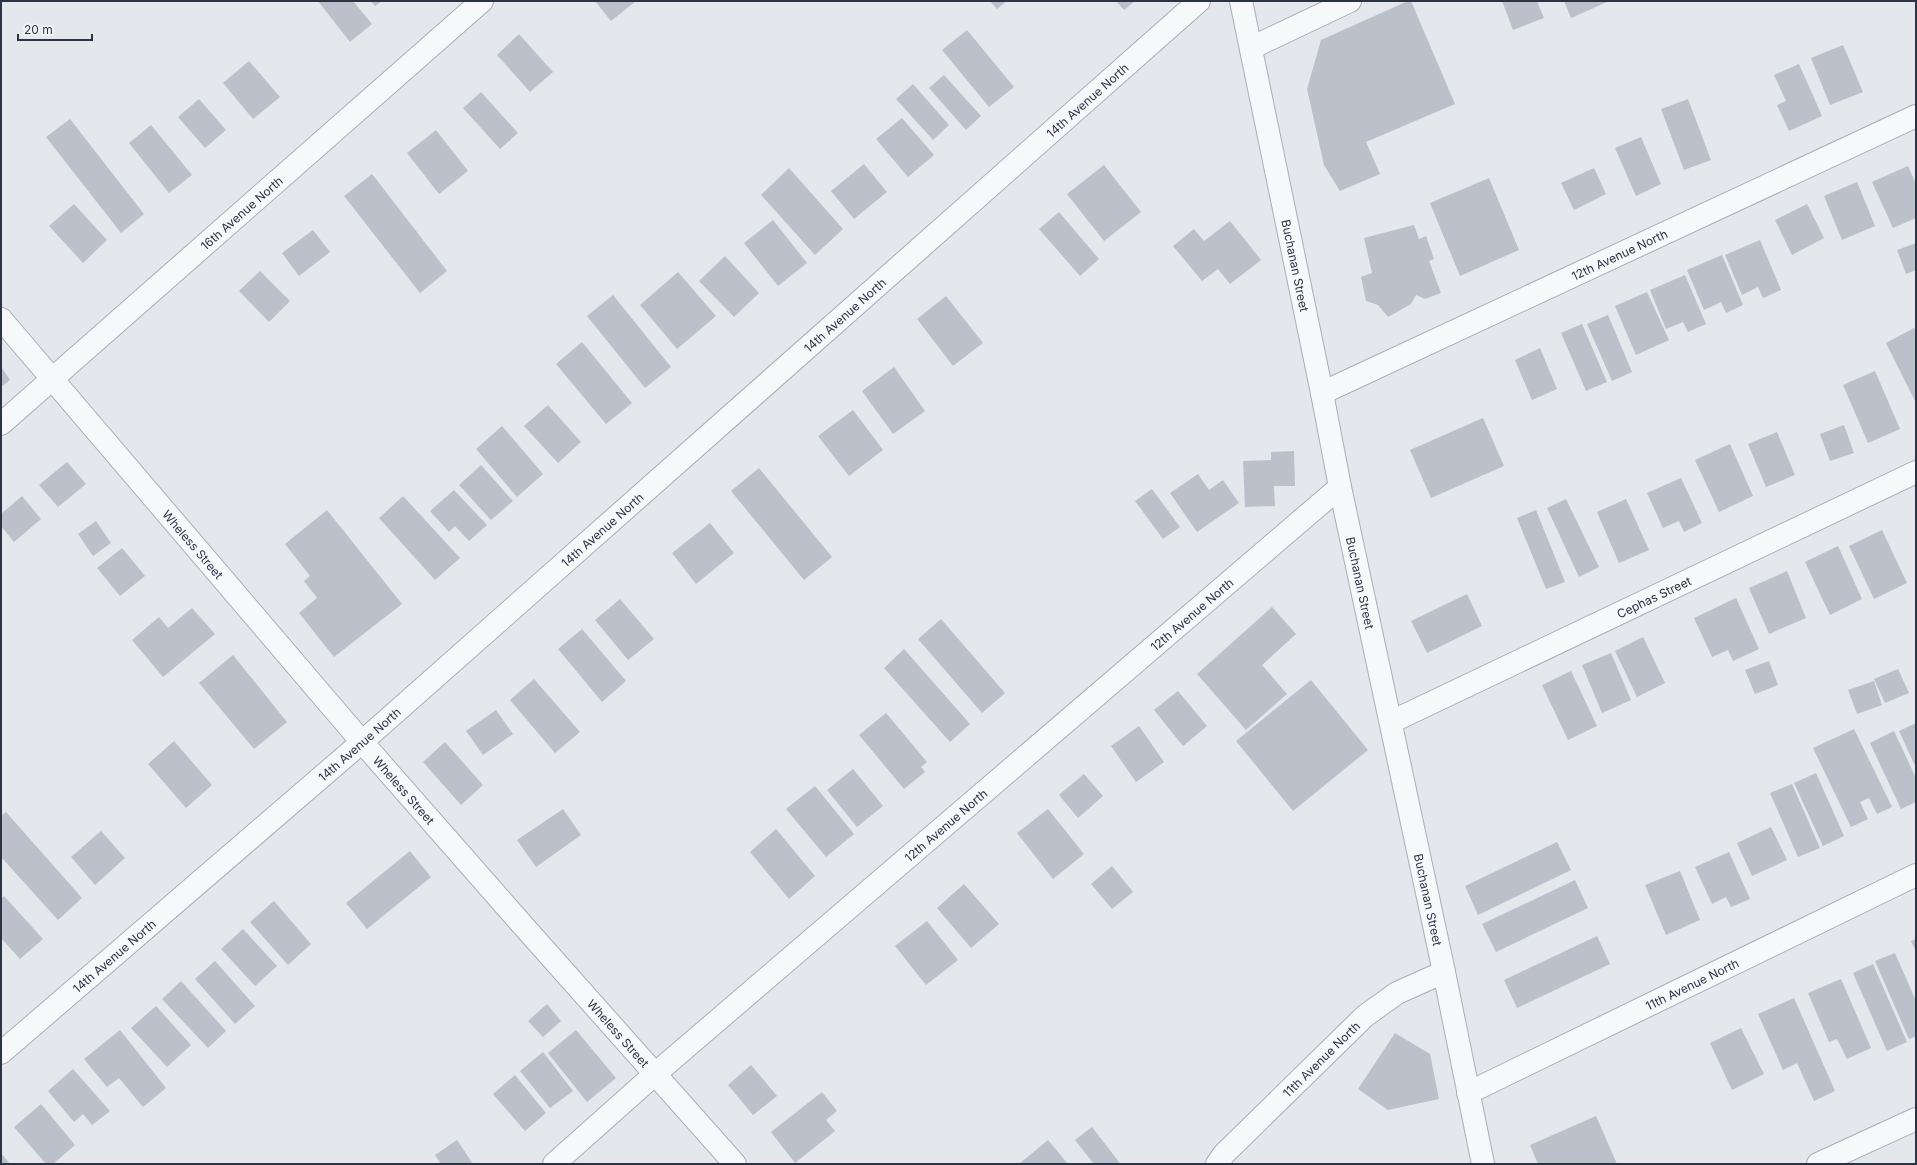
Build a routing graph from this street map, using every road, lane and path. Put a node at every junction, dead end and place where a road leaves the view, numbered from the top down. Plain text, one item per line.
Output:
1 (482, 1) edge
2 (1199, 1) edge
3 (1241, 1) edge
4 (1350, 1) edge
5 (1251, 48) junction
6 (1916, 116) edge
7 (1, 319) edge
8 (52, 378) junction
9 (1322, 393) junction
10 (1, 424) edge
11 (1916, 472) edge
12 (1340, 487) junction
13 (1391, 722) junction
14 (362, 742) junction
15 (1916, 875) edge
16 (1444, 972) junction
17 (1, 1053) edge
18 (655, 1074) junction
19 (1468, 1093) junction
20 (1916, 1119) edge
21 (1218, 1161) edge
22 (554, 1164) edge
23 (735, 1164) edge
24 (1483, 1164) edge
25 (1818, 1164) edge

1 - 8 street, 16th Avenue North
2 - 14 street, 14th Avenue North
3 - 5 street, Buchanan Street
4 - 5 street
5 - 9 street, Buchanan Street
6 - 9 street, 12th Avenue North
7 - 8 street, Wheless Street
8 - 10 street, 16th Avenue North
8 - 14 street, Wheless Street
9 - 12 street, Buchanan Street
11 - 13 street, Cephas Street
12 - 13 street, Buchanan Street
12 - 18 street, 12th Avenue North
13 - 16 street, Buchanan Street
14 - 17 street, 14th Avenue North
14 - 18 street, Wheless Street
15 - 19 street, 11th Avenue North
16 - 19 street, Buchanan Street
16 - 21 street, 11th Avenue North
18 - 22 street, 12th Avenue North
18 - 23 street, Wheless Street
19 - 24 street, Buchanan Street
20 - 25 street

